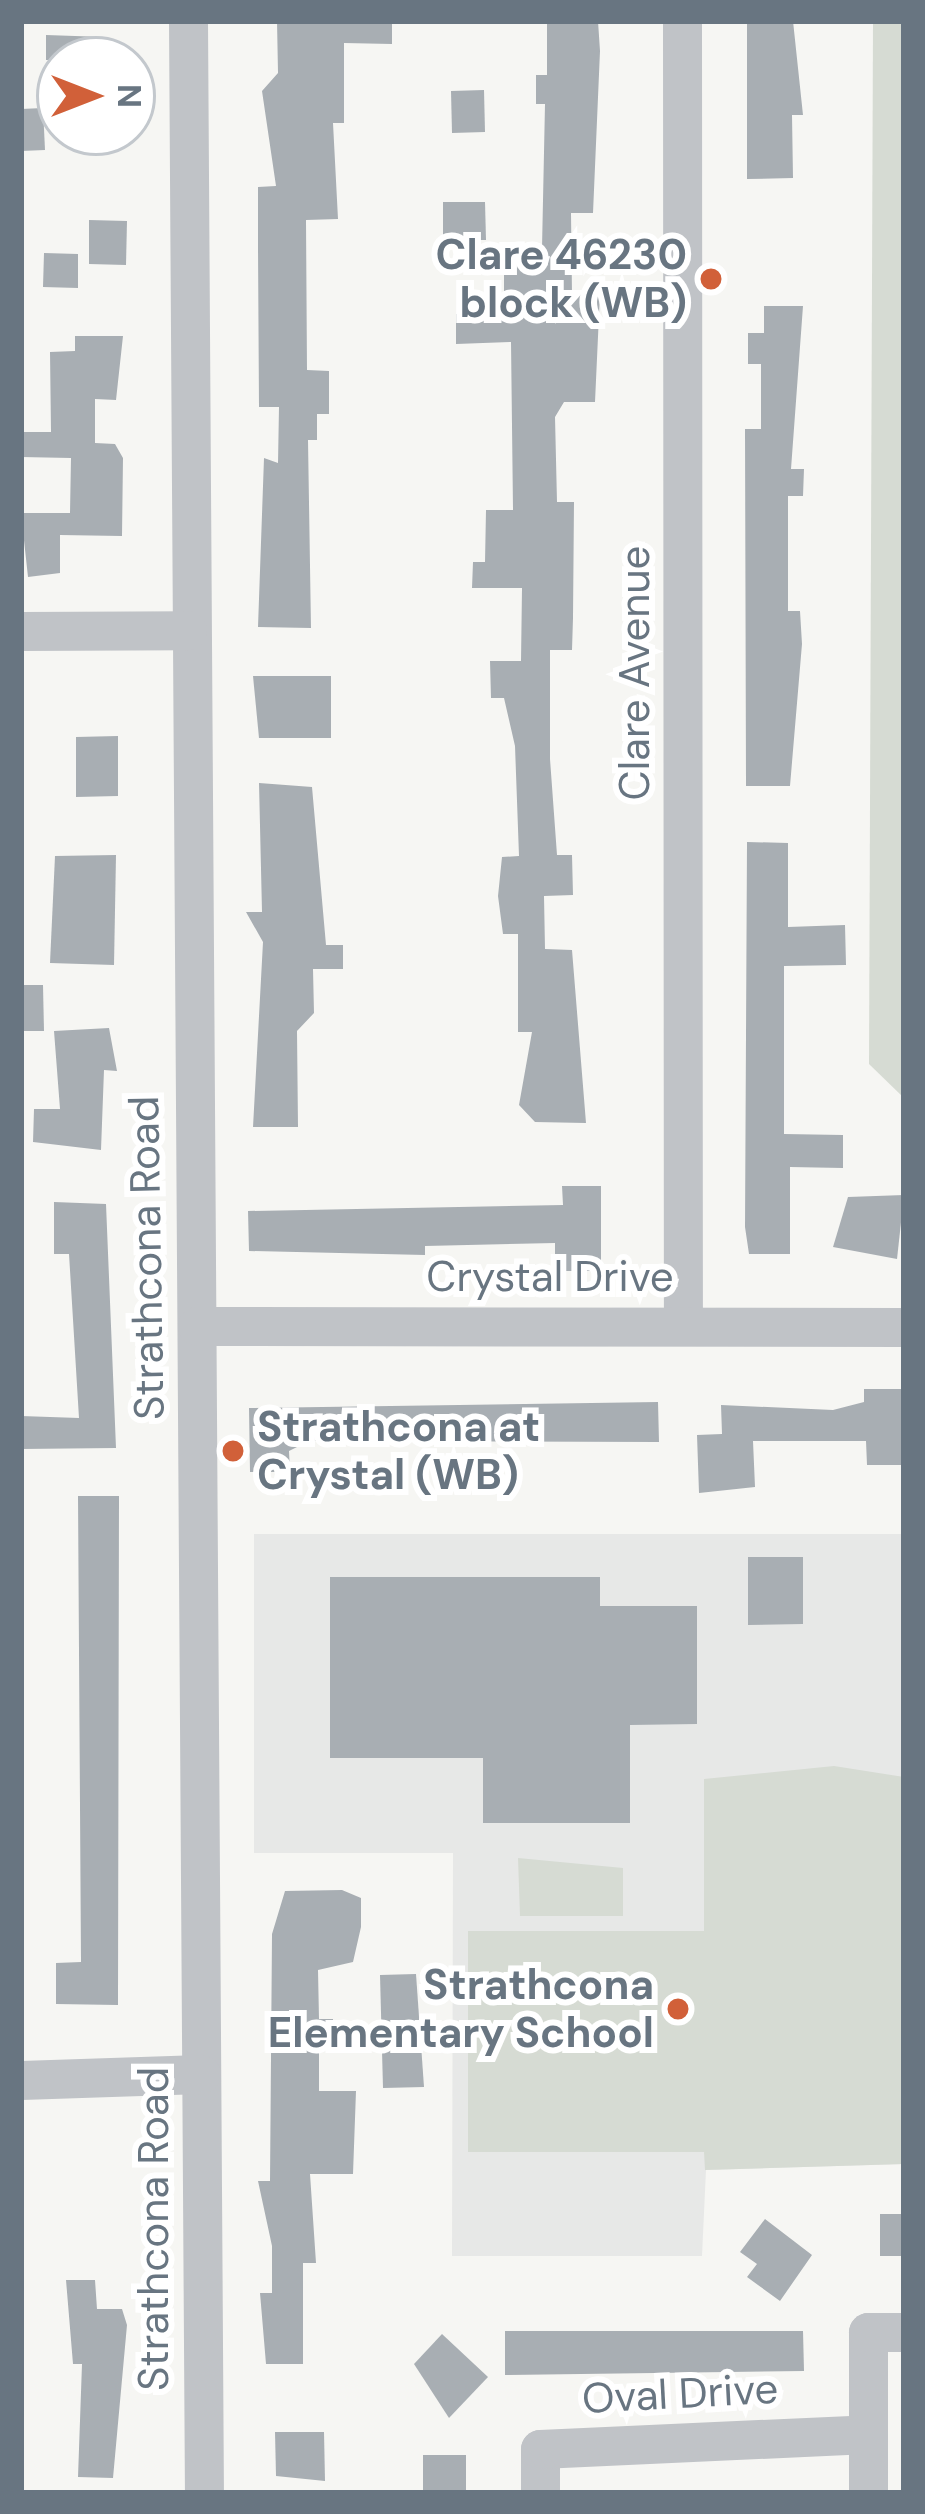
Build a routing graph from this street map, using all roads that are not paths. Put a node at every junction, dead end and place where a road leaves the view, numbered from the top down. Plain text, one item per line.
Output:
1 (188, 21) edge
2 (682, 21) edge
3 (187, 630) junction
4 (21, 631) edge
5 (683, 1325) junction
6 (197, 1326) junction
7 (904, 1327) edge
8 (201, 2074) junction
9 (21, 2080) edge
10 (904, 2332) edge
11 (868, 2434) junction
12 (204, 2493) edge
13 (540, 2493) edge
14 (868, 2493) edge

1 - 3 street, Strathcona Road
2 - 5 street, Clare Avenue
3 - 4 street
3 - 6 street, Strathcona Road
5 - 6 street, Crystal Drive
5 - 7 street, Crystal Drive
6 - 8 street, Strathcona Road
8 - 9 street
8 - 12 street, Strathcona Road
10 - 11 street
11 - 13 street, Oval Drive
11 - 14 street

